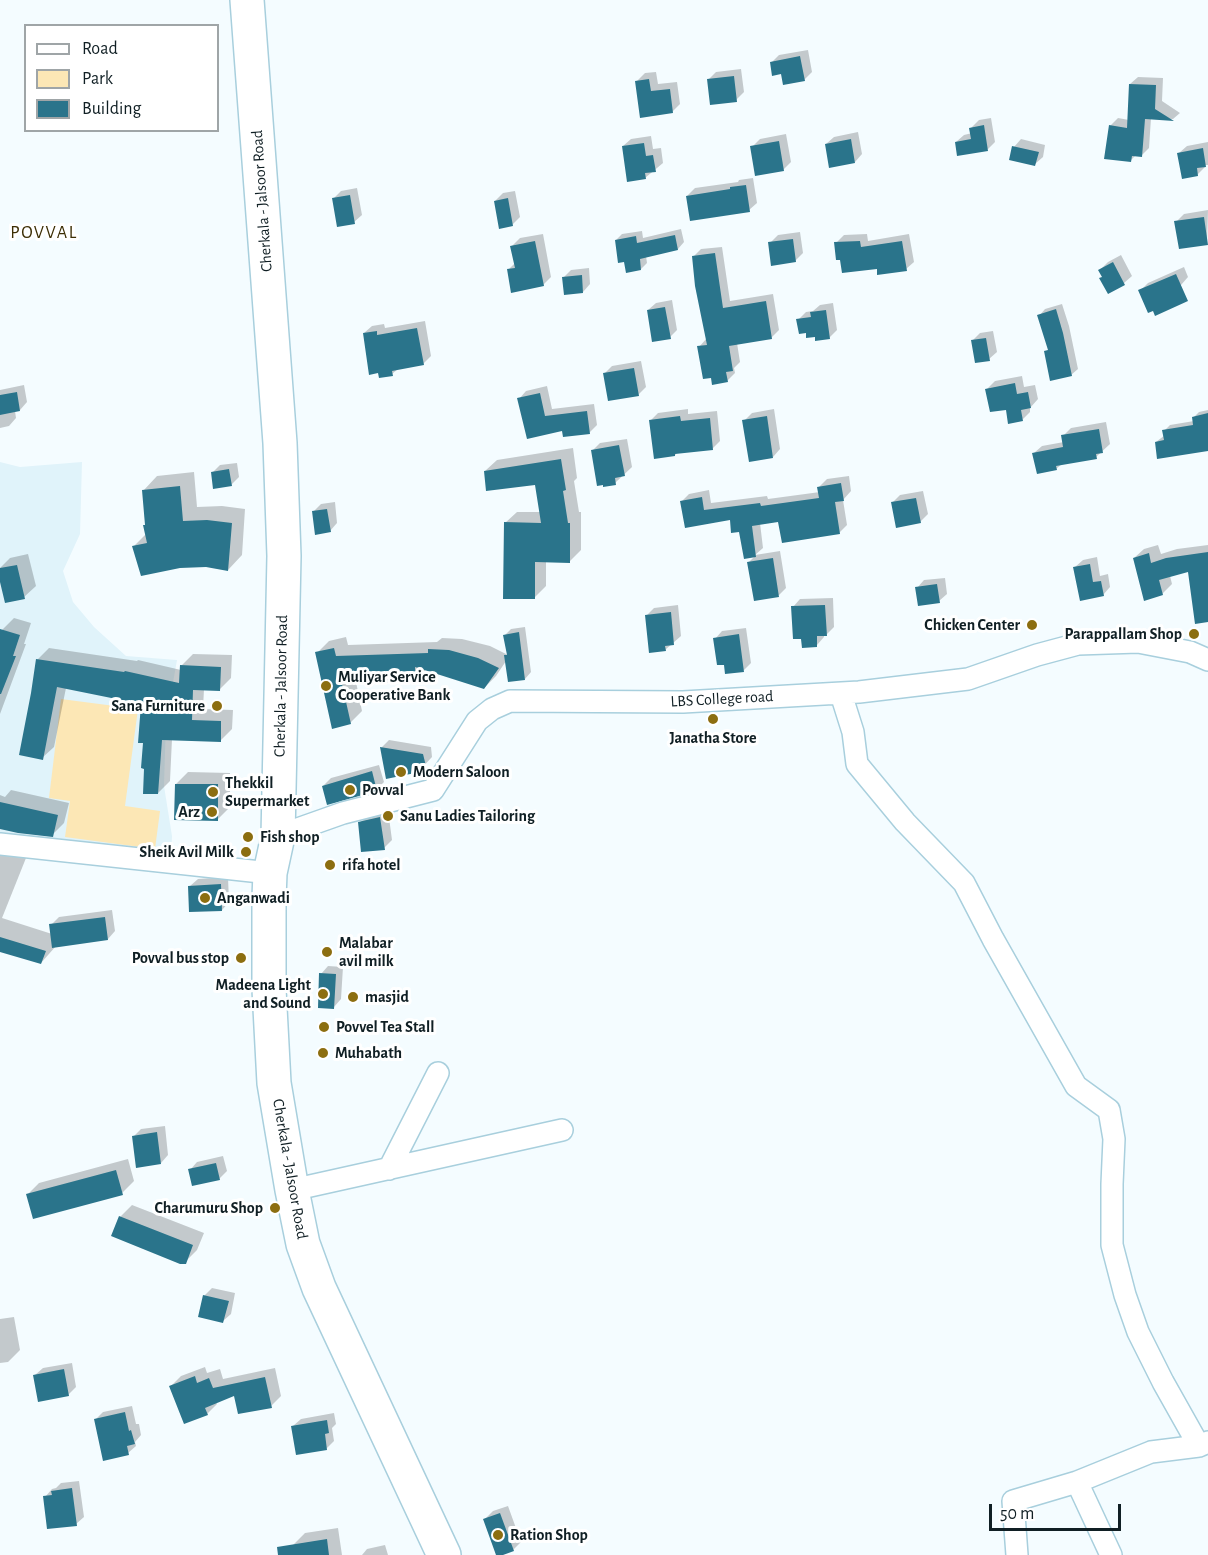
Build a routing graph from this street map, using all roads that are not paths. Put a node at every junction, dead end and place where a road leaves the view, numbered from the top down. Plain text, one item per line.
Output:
1 (247, 0) edge
2 (1208, 660) edge
3 (841, 693) junction
4 (278, 836) junction
5 (0, 843) edge
6 (270, 873) junction
7 (438, 1073) dead end
8 (562, 1130) dead end
9 (389, 1169) junction
10 (292, 1190) junction
11 (1203, 1444) edge
12 (1077, 1482) junction
13 (438, 1551) edge
14 (1017, 1555) edge
15 (1111, 1555) edge

1 - 4 main road, Cherkala - Jalsoor Road
2 - 3 street, LBS College road
3 - 4 street, LBS College road
3 - 11 street
4 - 6 main road, Cherkala - Jalsoor Road
5 - 6 street
6 - 10 main road, Cherkala - Jalsoor Road
7 - 9 street
8 - 9 street
9 - 10 street
10 - 13 main road, Cherkala - Jalsoor Road
11 - 12 street
12 - 14 street
12 - 15 street

